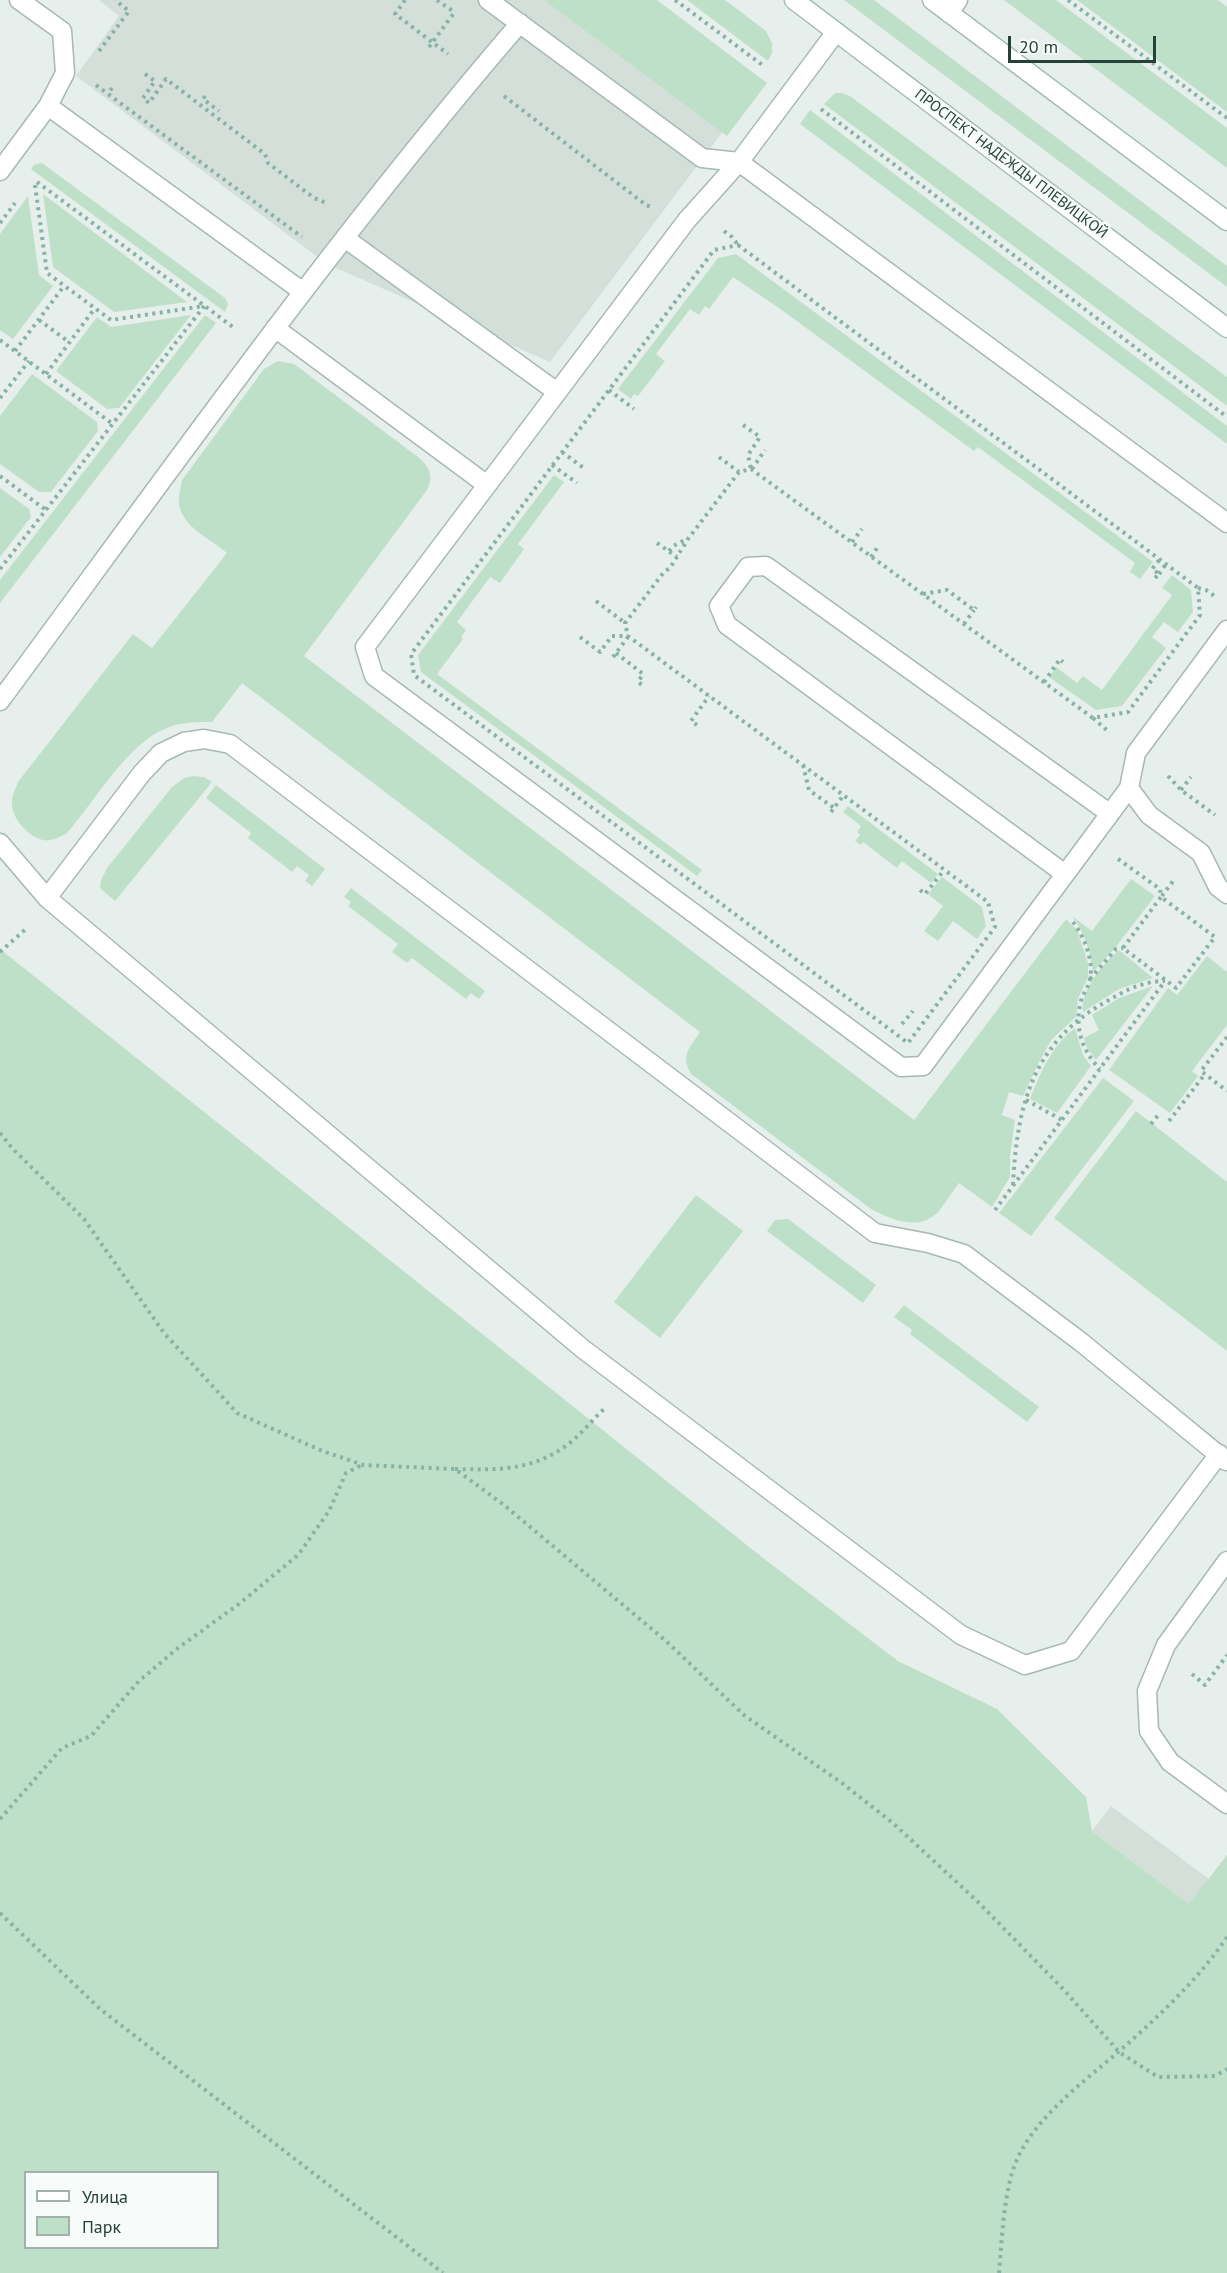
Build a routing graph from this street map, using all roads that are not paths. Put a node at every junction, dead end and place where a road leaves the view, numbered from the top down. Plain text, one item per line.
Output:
1 (19, 0) edge
2 (488, 0) edge
3 (794, 0) edge
4 (932, 0) edge
5 (954, 6) edge
6 (520, 23) junction
7 (836, 32) junction
8 (48, 106) junction
9 (3, 159) edge
10 (739, 162) junction
11 (1227, 221) edge
12 (346, 238) junction
13 (303, 292) junction
14 (275, 328) junction
15 (1227, 328) edge
16 (557, 392) junction
17 (487, 485) junction
18 (1227, 523) edge
19 (1227, 630) edge
20 (0, 701) edge
21 (1129, 788) junction
22 (1109, 813) junction
23 (0, 843) edge
24 (1065, 874) junction
25 (1227, 894) edge
26 (47, 898) junction
27 (1223, 1458) edge
28 (1227, 1561) edge
29 (1227, 1804) edge

1 - 8 main road
2 - 6 main road
3 - 7 main road, ПРОСПЕКТ НАДЕЖДЫ ПЛЕВИЦКОЙ
4 - 5 main road
5 - 11 main road
6 - 10 main road
6 - 12 main road
7 - 10 main road
7 - 15 main road, ПРОСПЕКТ НАДЕЖДЫ ПЛЕВИЦКОЙ
8 - 9 main road
8 - 13 main road
10 - 16 main road
10 - 18 main road
12 - 13 main road
12 - 16 main road
13 - 14 main road
14 - 17 main road
14 - 20 main road
16 - 17 main road
17 - 24 main road
19 - 21 main road
21 - 22 main road
21 - 25 main road
22 - 24 main road
22 - 24 main road
23 - 26 main road
26 - 27 main road
26 - 27 main road
28 - 29 main road

